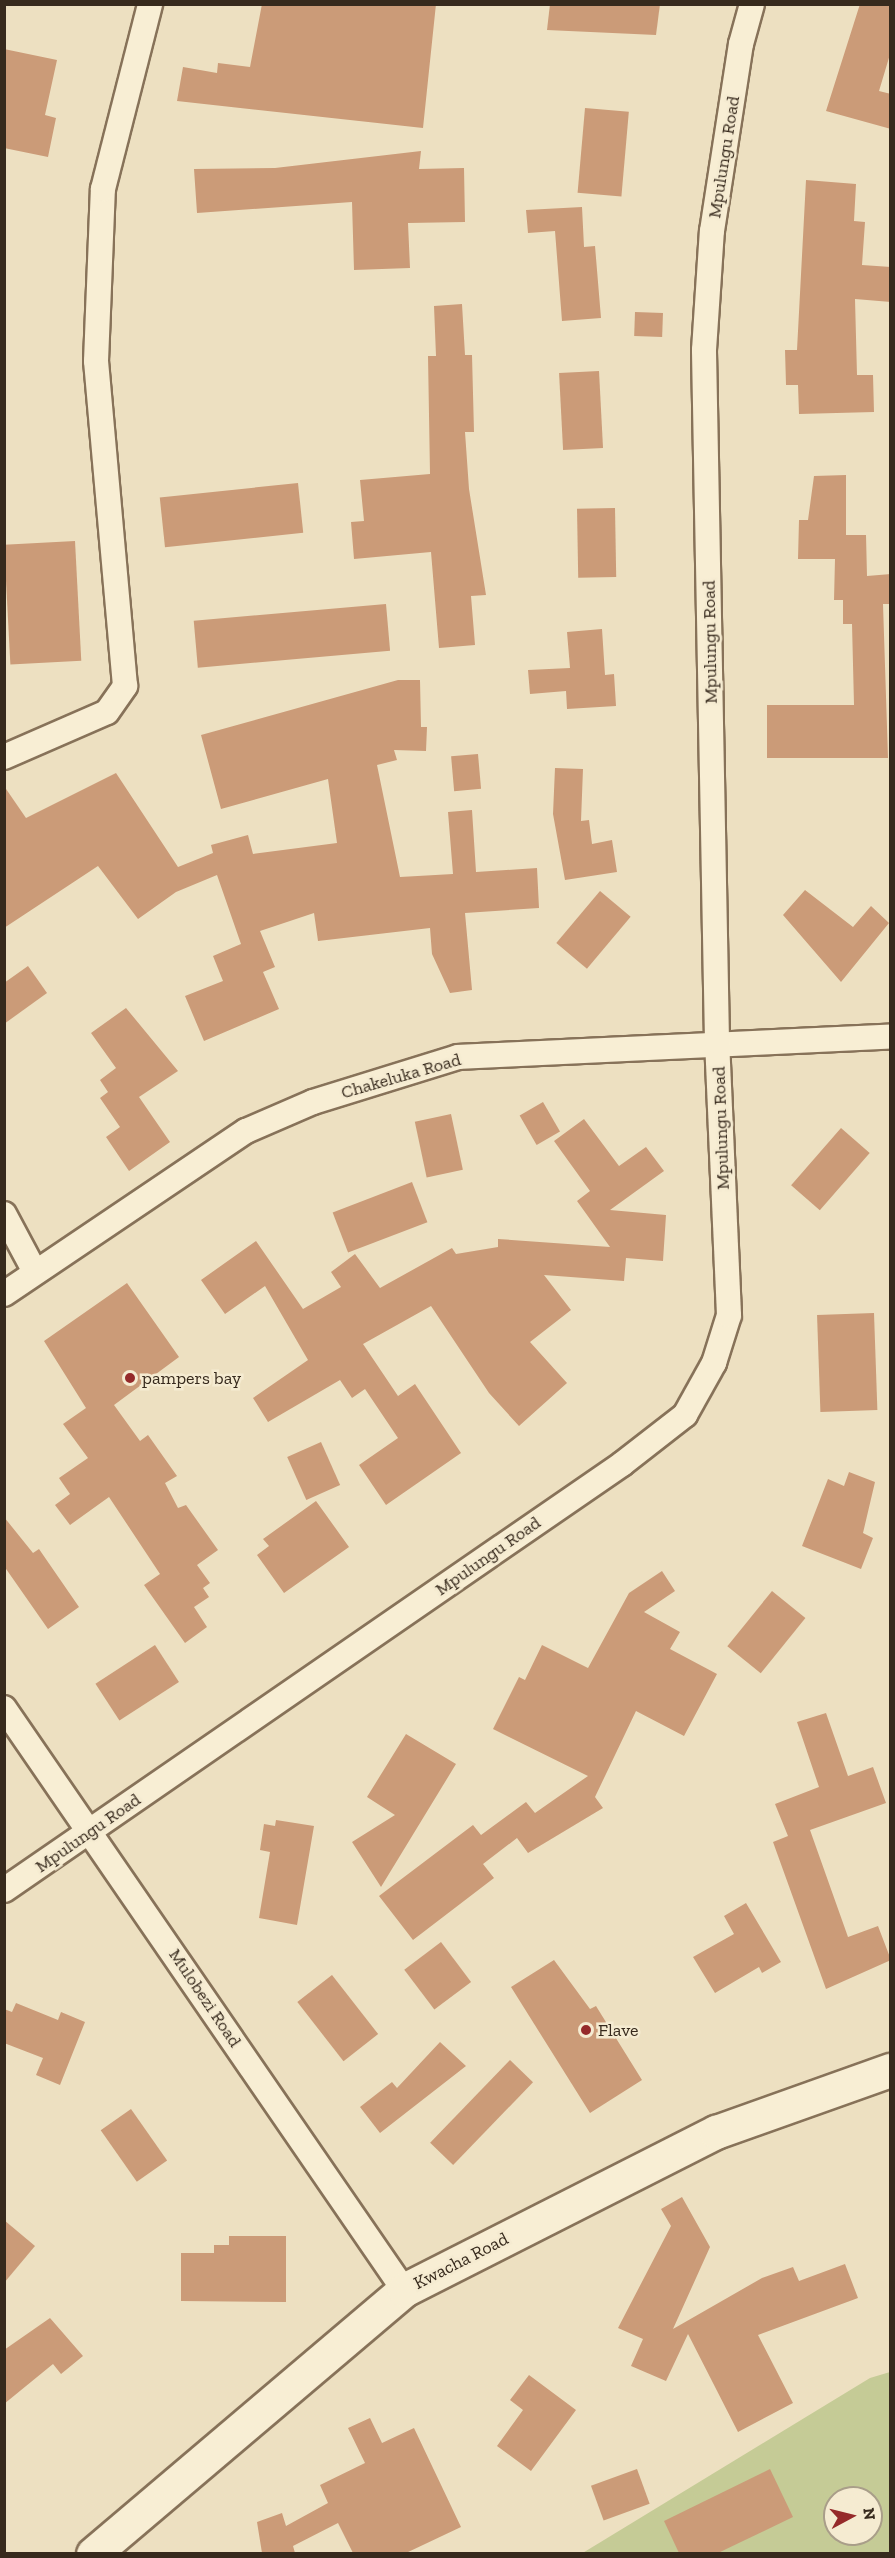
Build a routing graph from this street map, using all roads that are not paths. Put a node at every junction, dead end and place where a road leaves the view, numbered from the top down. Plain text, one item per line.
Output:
1 (150, 4) edge
2 (752, 4) edge
3 (4, 756) edge
4 (891, 1037) edge
5 (717, 1041) junction
6 (4, 1214) edge
7 (35, 1272) junction
8 (4, 1294) edge
9 (4, 1708) edge
10 (91, 1830) junction
11 (4, 1890) edge
12 (891, 2070) edge
13 (404, 2290) junction
14 (93, 2553) edge

1 - 3 street
2 - 5 street, Mpulungu Road
4 - 5 street, Chakeluka Road
5 - 7 street, Chakeluka Road
5 - 10 street, Mpulungu Road
6 - 7 street
7 - 8 street, Chakeluka Road
9 - 10 street, Mulobezi Road
10 - 11 street, Mpulungu Road
10 - 13 street, Mulobezi Road
12 - 13 main road, Kwacha Road
13 - 14 main road, Kwacha Road

